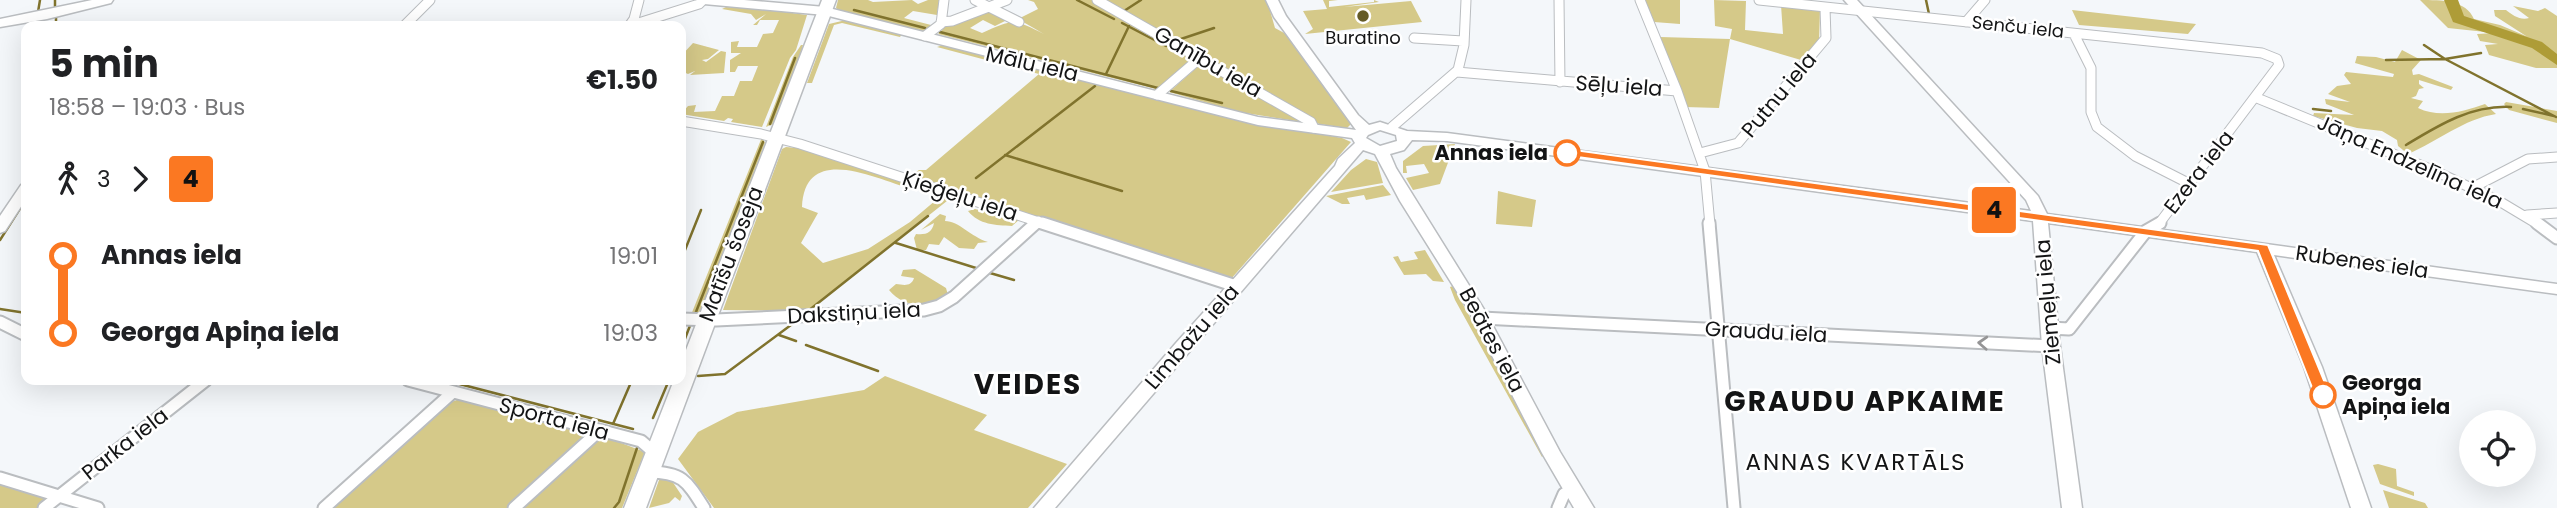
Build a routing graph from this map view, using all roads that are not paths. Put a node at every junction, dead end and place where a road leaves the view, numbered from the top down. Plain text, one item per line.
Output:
1 (48, 0) edge
2 (107, 0) edge
3 (430, 0) edge
4 (639, 0) edge
5 (704, 0) edge
6 (944, 0) edge
7 (975, 0) edge
8 (1007, 0) edge
9 (1097, 0) edge
10 (1272, 0) edge
11 (1465, 0) edge
12 (1559, 0) edge
13 (1640, 0) edge
14 (1759, 0) edge
15 (1985, 0) edge
16 (827, 6) edge
17 (1854, 6) edge
18 (990, 7) junction
19 (1825, 8) junction
20 (46, 21) edge
21 (409, 21) edge
22 (632, 21) edge
23 (644, 21) edge
24 (21, 22) edge
25 (941, 22) junction
26 (1019, 22) dead end
27 (1966, 22) junction
28 (0, 23) edge
29 (2074, 34) junction
30 (925, 36) junction
31 (1414, 38) dead end
32 (1464, 41) junction
33 (1200, 58) junction
34 (2277, 59) joint
35 (1457, 72) junction
36 (1560, 82) junction
37 (1677, 91) junction
38 (1157, 94) junction
39 (2257, 98) junction
40 (686, 122) edge
41 (1314, 128) junction
42 (776, 137) junction
43 (1381, 139) junction
44 (1700, 153) junction
45 (2557, 157) edge
46 (1705, 171) junction
47 (2190, 184) junction
48 (2472, 188) junction
49 (21, 196) edge
50 (2557, 214) edge
51 (2526, 215) junction
52 (2040, 216) junction
53 (1038, 221) junction
54 (0, 228) edge
55 (2146, 231) junction
56 (2557, 238) edge
57 (2263, 248) junction
58 (1236, 286) junction
59 (2557, 289) edge
60 (686, 318) edge
61 (1482, 318) junction
62 (706, 320) junction
63 (0, 322) edge
64 (2050, 328) junction
65 (1720, 330) junction
66 (21, 332) edge
67 (2051, 346) junction
68 (686, 374) edge
69 (200, 385) edge
70 (427, 385) edge
71 (682, 385) edge
72 (453, 392) junction
73 (599, 431) junction
74 (653, 463) junction
75 (0, 478) edge
76 (1572, 490) junction
77 (59, 496) junction
78 (44, 508) edge
79 (98, 508) edge
80 (324, 508) edge
81 (514, 508) edge
82 (635, 508) edge
83 (704, 508) edge
84 (1044, 508) edge
85 (1558, 508) edge
86 (1584, 508) edge
87 (1734, 508) edge
88 (2072, 508) edge
89 (2361, 508) edge

1 - 20 main road
2 - 20 main road
3 - 21 street
4 - 22 street
5 - 16 main road, Mālu iela
5 - 23 street
6 - 25 street
7 - 18 street
8 - 18 street
9 - 33 street, Ganību iela
10 - 43 main road, Beātes iela
11 - 32 street
12 - 36 street, Sēļu iela
13 - 37 street
14 - 19 street, Senču iela
15 - 27 street
16 - 30 main road, Mālu iela
16 - 42 main road, Matīšu šoseja
17 - 19 street, Senču iela
17 - 27 street, Senču iela
17 - 52 street, Ziemeļu iela
18 - 25 street
18 - 26 street
19 - 44 street, Putnu iela
24 - 28 main road
25 - 30 street
27 - 29 street, Senču iela
29 - 34 street, Senču iela
29 - 47 street
30 - 38 main road, Mālu iela
31 - 32 street
32 - 35 street
33 - 38 street
33 - 41 street, Ganību iela
34 - 39 street, Ezera iela
35 - 36 street, Sēļu iela
35 - 43 street
36 - 37 street, Sēļu iela
37 - 44 street
38 - 41 main road, Mālu iela
39 - 47 street, Ezera iela
39 - 48 street, Jāņa Endzelīna iela
40 - 42 street, Ķieģeļu iela
41 - 43 main road, Mālu iela
42 - 53 street, Ķieģeļu iela
42 - 62 main road, Matīšu šoseja
43 - 46 main road, Rubenes iela
43 - 58 main road, Limbažu iela
43 - 61 main road, Beātes iela
44 - 46 street
45 - 48 street
46 - 52 main road, Rubenes iela
46 - 65 street
47 - 55 street, Ezera iela
48 - 51 street, Jāņa Endzelīna iela
49 - 54 main road
50 - 51 street
51 - 56 street, Jāņa Endzelīna iela
52 - 55 main road, Rubenes iela
52 - 64 street, Ziemeļu iela
53 - 58 street, Ķieģeļu iela
53 - 62 street, Dakstiņu iela
55 - 57 main road, Rubenes iela
55 - 64 street, Ezera iela
57 - 59 main road, Rubenes iela
57 - 89 main road
58 - 84 main road, Limbažu iela
60 - 62 street, Dakstiņu iela
61 - 65 street, Graudu iela
61 - 76 main road, Beātes iela
62 - 68 main road, Matīšu šoseja
63 - 66 street
64 - 67 street, Ziemeļu iela
67 -> 65 street, Graudu iela
65 - 87 street
67 - 88 street, Ziemeļu iela
69 - 77 street, Parka iela
70 - 72 street, Sporta iela
71 - 74 main road, Matīšu šoseja
72 - 73 street, Sporta iela
72 - 80 street
73 - 74 street, Sporta iela
73 - 81 street
74 - 82 main road, Matīšu šoseja
74 - 83 street, Sporta iela
75 - 77 street
76 - 85 street
76 - 86 main road, Beātes iela
77 - 78 street, Parka iela
77 - 79 street

